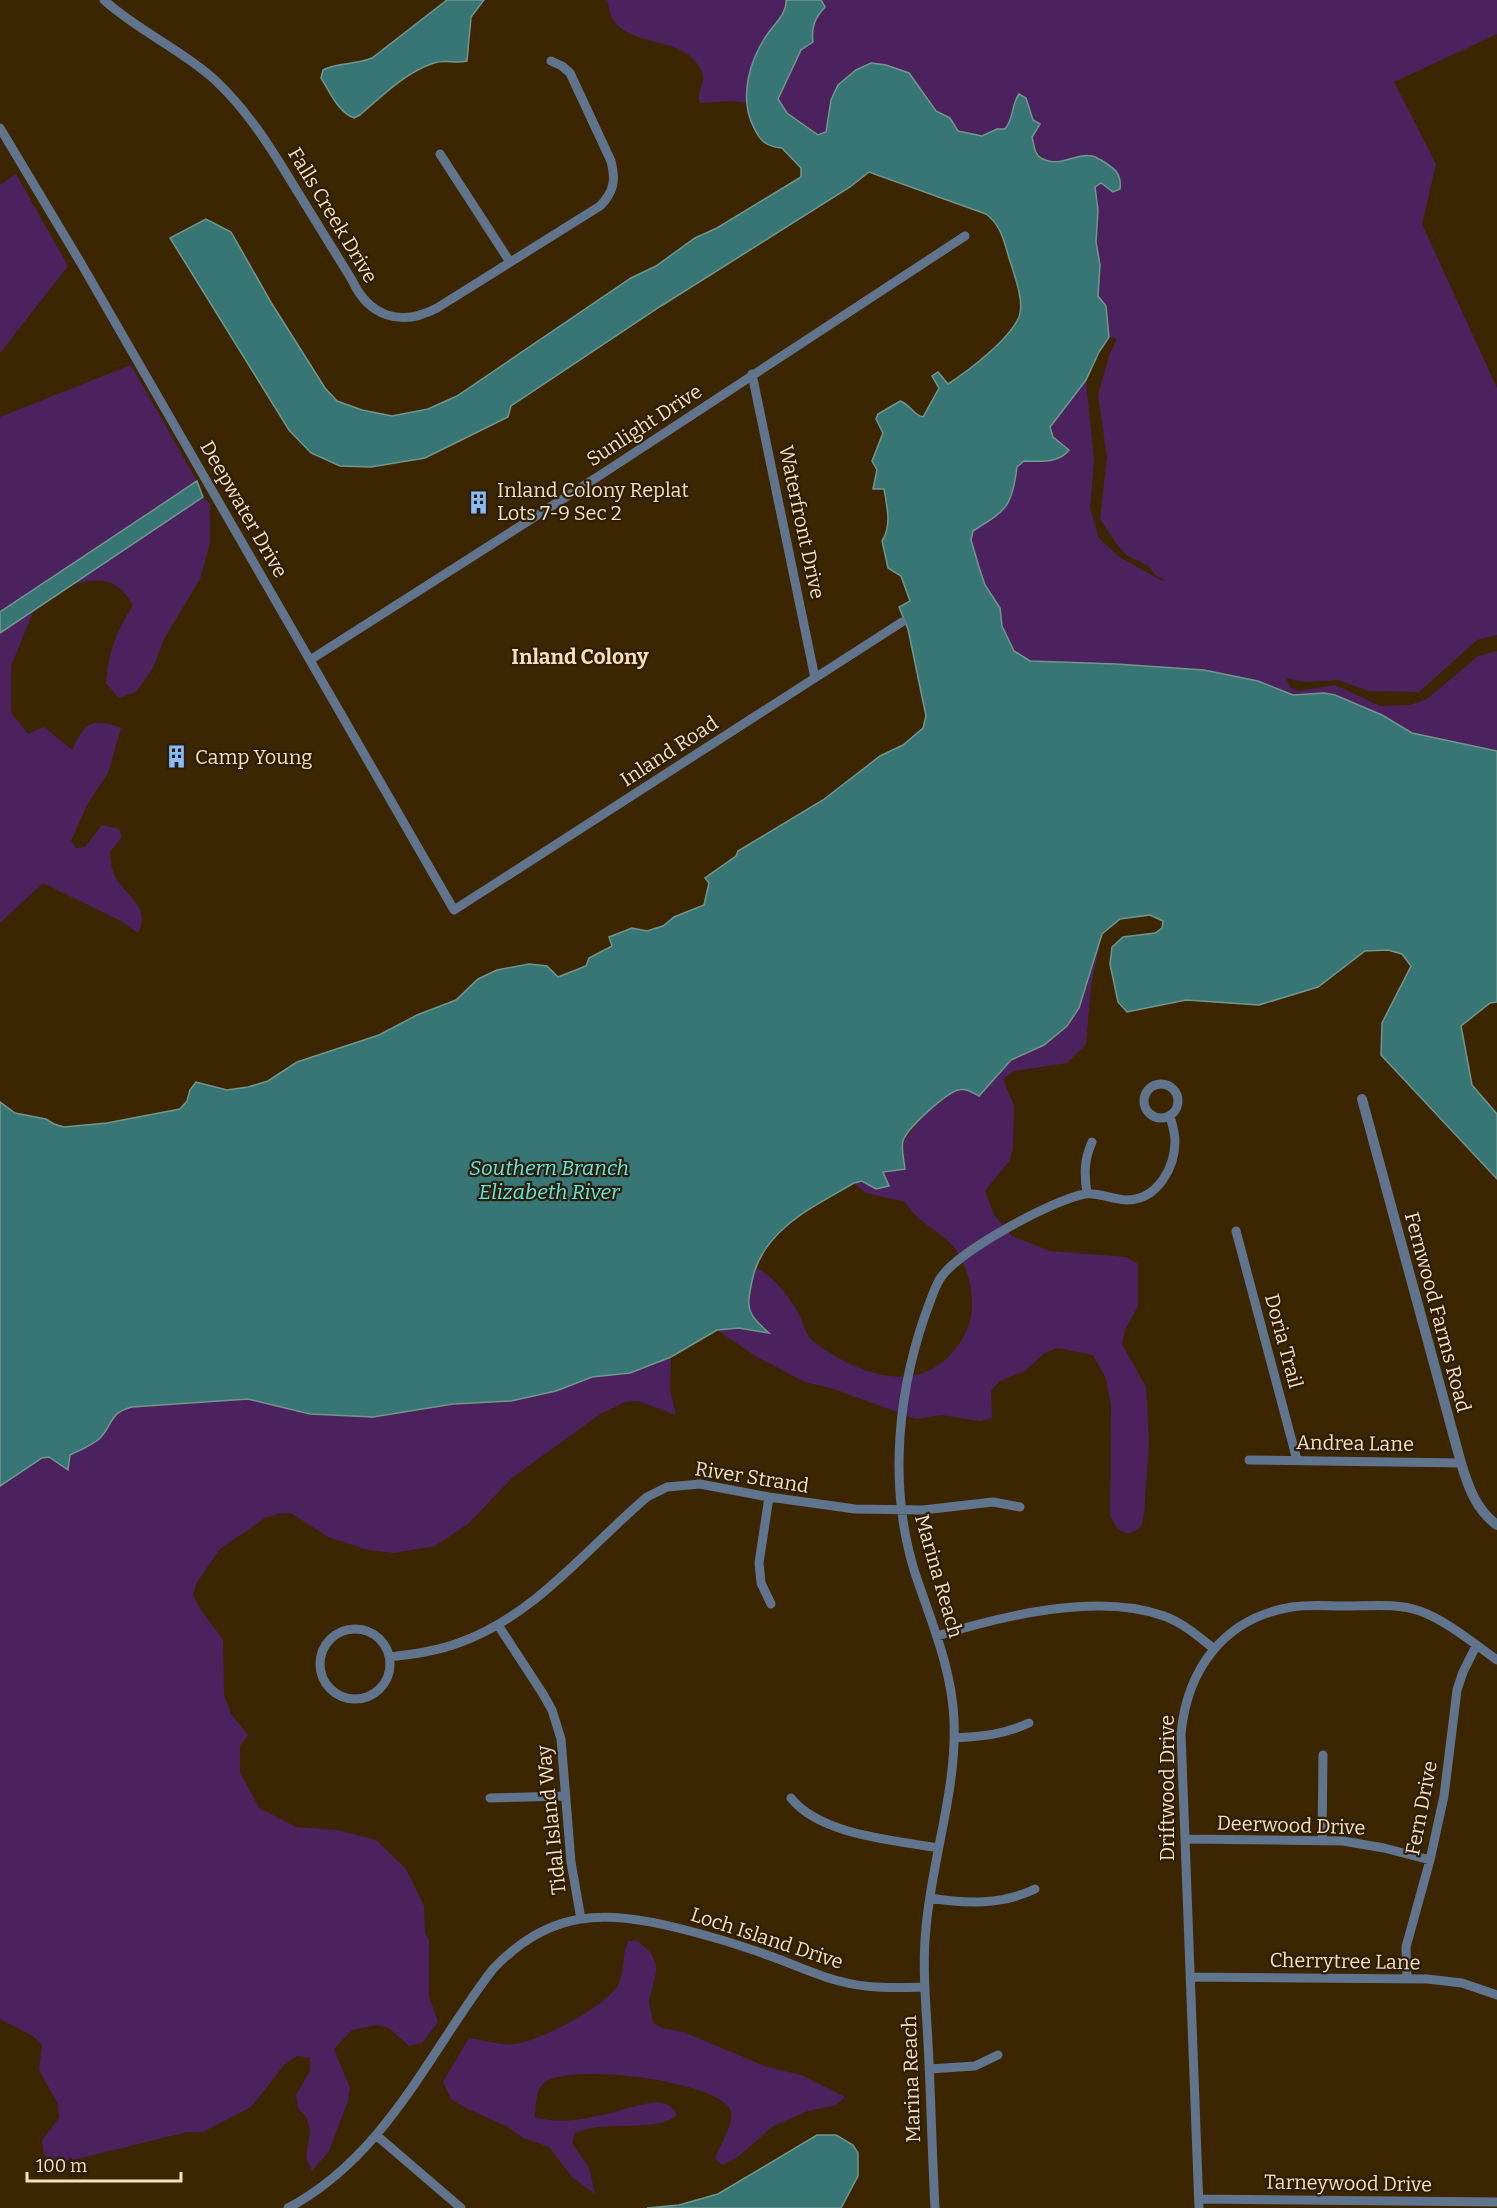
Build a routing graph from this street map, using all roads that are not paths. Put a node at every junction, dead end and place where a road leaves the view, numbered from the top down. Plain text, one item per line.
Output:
1 (104, 0) edge
2 (551, 61) dead end
3 (0, 128) edge
4 (440, 154) dead end
5 (965, 237) dead end
6 (510, 261) junction
7 (752, 374) junction
8 (902, 622) dead end
9 (310, 660) junction
10 (815, 678) junction
11 (454, 910) joint
12 (1362, 1099) dead end
13 (1170, 1116) dead end
14 (1092, 1142) dead end
15 (1087, 1193) junction
16 (1236, 1231) dead end
17 (1250, 1460) dead end
18 (1297, 1460) junction
19 (1461, 1463) junction
20 (769, 1497) junction
21 (1020, 1507) dead end
22 (902, 1512) junction
23 (1497, 1525) edge
24 (771, 1604) dead end
25 (498, 1625) junction
26 (938, 1636) junction
27 (1476, 1646) junction
28 (1214, 1649) junction
29 (390, 1658) junction
30 (1497, 1660) edge
31 (1029, 1723) dead end
32 (955, 1738) junction
33 (1323, 1755) dead end
34 (565, 1796) junction
35 (791, 1797) dead end
36 (490, 1798) dead end
37 (1185, 1839) junction
38 (1322, 1841) junction
39 (938, 1848) junction
40 (1430, 1860) junction
41 (1035, 1888) dead end
42 (930, 1898) junction
43 (581, 1919) junction
44 (1190, 1977) junction
45 (1407, 1979) junction
46 (926, 1987) junction
47 (1497, 1995) edge
48 (998, 2055) dead end
49 (929, 2069) junction
50 (376, 2135) junction
51 (1497, 2202) edge
52 (1199, 2204) edge
53 (288, 2208) edge
54 (461, 2208) edge
55 (934, 2208) edge

1 - 6 street, Falls Creek Drive
2 - 6 street, Falls Creek Drive
3 - 9 street, Deepwater Drive
4 - 6 street
5 - 7 street, Sunlight Drive
7 - 9 street, Sunlight Drive
7 - 10 street, Waterfront Drive
8 - 10 street, Inland Road
9 - 11 street, Deepwater Drive
10 - 11 street, Inland Road
12 - 19 street, Fernwood Farms Road
13 - 15 street, Marina Reach
14 - 15 street
15 - 22 street, Marina Reach
16 - 18 street, Doria Trail
17 - 18 street, Andrea Lane
18 - 19 street, Andrea Lane
19 - 23 street, Fernwood Farms Road
20 - 22 street, River Strand
20 - 24 street
20 - 25 street, River Strand
21 - 22 street, River Strand
22 - 26 street, Marina Reach
25 - 29 street, River Strand
25 - 34 street, Tidal Island Way
26 - 28 street
26 - 32 street, Marina Reach
27 - 28 street, Driftwood Drive
27 - 30 street, Driftwood Drive
27 - 40 street, Fern Drive
28 - 37 street, Driftwood Drive
29 - 29 street
31 - 32 street
32 - 39 street, Marina Reach
33 - 38 street
34 - 36 street
34 - 43 street, Tidal Island Way
35 - 39 street
37 - 38 street, Deerwood Drive
37 - 44 street, Driftwood Drive
38 - 40 street, Deerwood Drive
39 - 42 street, Marina Reach
40 - 45 street, Fern Drive
41 - 42 street
42 - 46 street, Marina Reach
43 - 46 street, Loch Island Drive
43 - 50 street, Loch Island Drive
44 - 45 street, Cherrytree Lane
44 - 52 street, Driftwood Drive
45 - 47 street, Cherrytree Lane
46 - 49 street, Marina Reach
48 - 49 street
49 - 55 street, Marina Reach
50 - 53 street, Loch Island Drive
50 - 54 street
51 - 52 street, Tarneywood Drive

